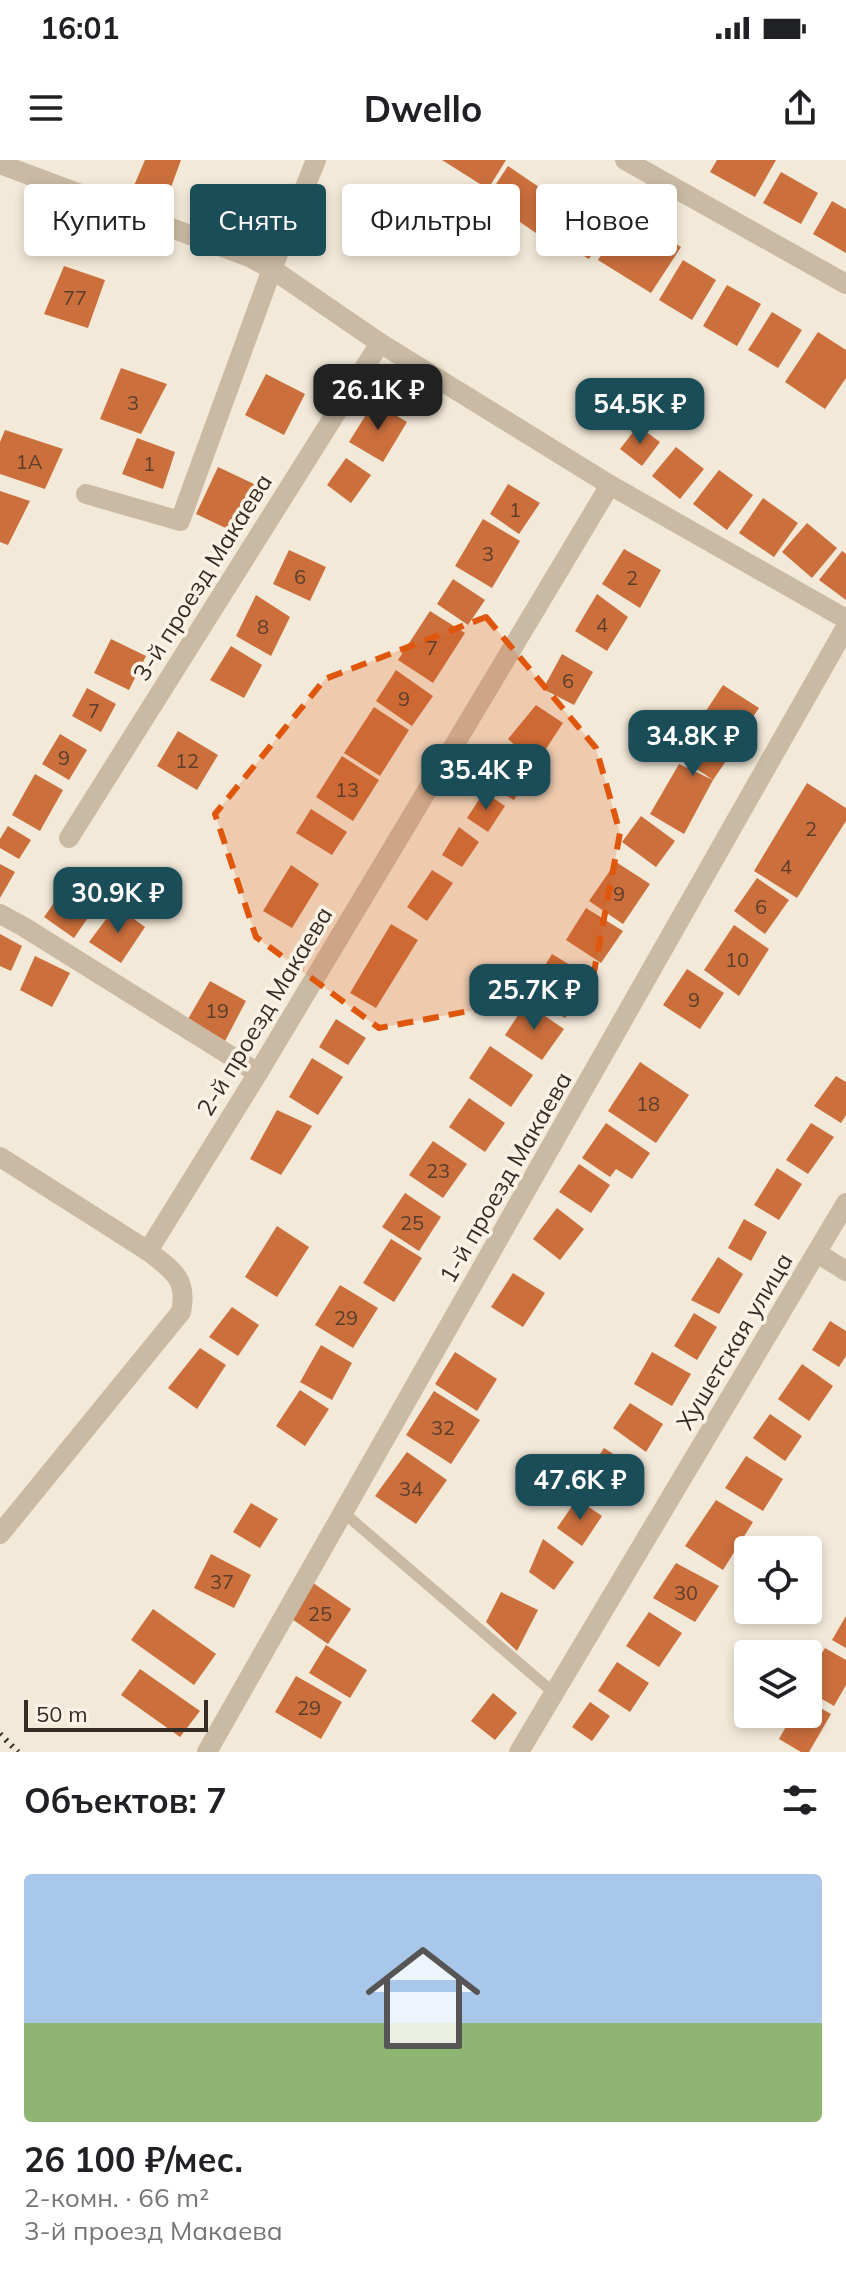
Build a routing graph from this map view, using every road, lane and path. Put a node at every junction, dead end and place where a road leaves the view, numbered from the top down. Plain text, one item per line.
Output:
1 (316, 160) edge
2 (625, 160) edge
3 (0, 164) edge
4 (272, 269) junction
5 (846, 284) edge
6 (380, 343) junction
7 (610, 485) junction
8 (86, 494) dead end
9 (846, 619) edge
10 (846, 627) edge
11 (69, 838) dead end
12 (0, 914) edge
13 (258, 1073) junction
14 (0, 1157) edge
15 (846, 1203) edge
16 (148, 1251) junction
17 (817, 1253) junction
18 (846, 1271) edge
19 (344, 1513) junction
20 (0, 1534) edge
21 (554, 1693) junction
22 (207, 1752) edge
23 (519, 1752) edge

1 - 4 street
2 - 5 street
3 - 4 street
4 - 6 street
4 - 8 street
6 - 7 street
6 - 11 street, 3-й проезд Макаева
7 - 9 street
7 - 13 street, 2-й проезд Макаева
10 - 19 street, 1-й проезд Макаева
12 - 13 street
13 - 16 street, 2-й проезд Макаева
14 - 16 street
15 - 17 street, Хушетская улица
16 - 20 street
17 - 18 street
17 - 21 street, Хушетская улица
19 - 21 lane
19 - 22 street, 1-й проезд Макаева
21 - 23 street, Хушетская улица

